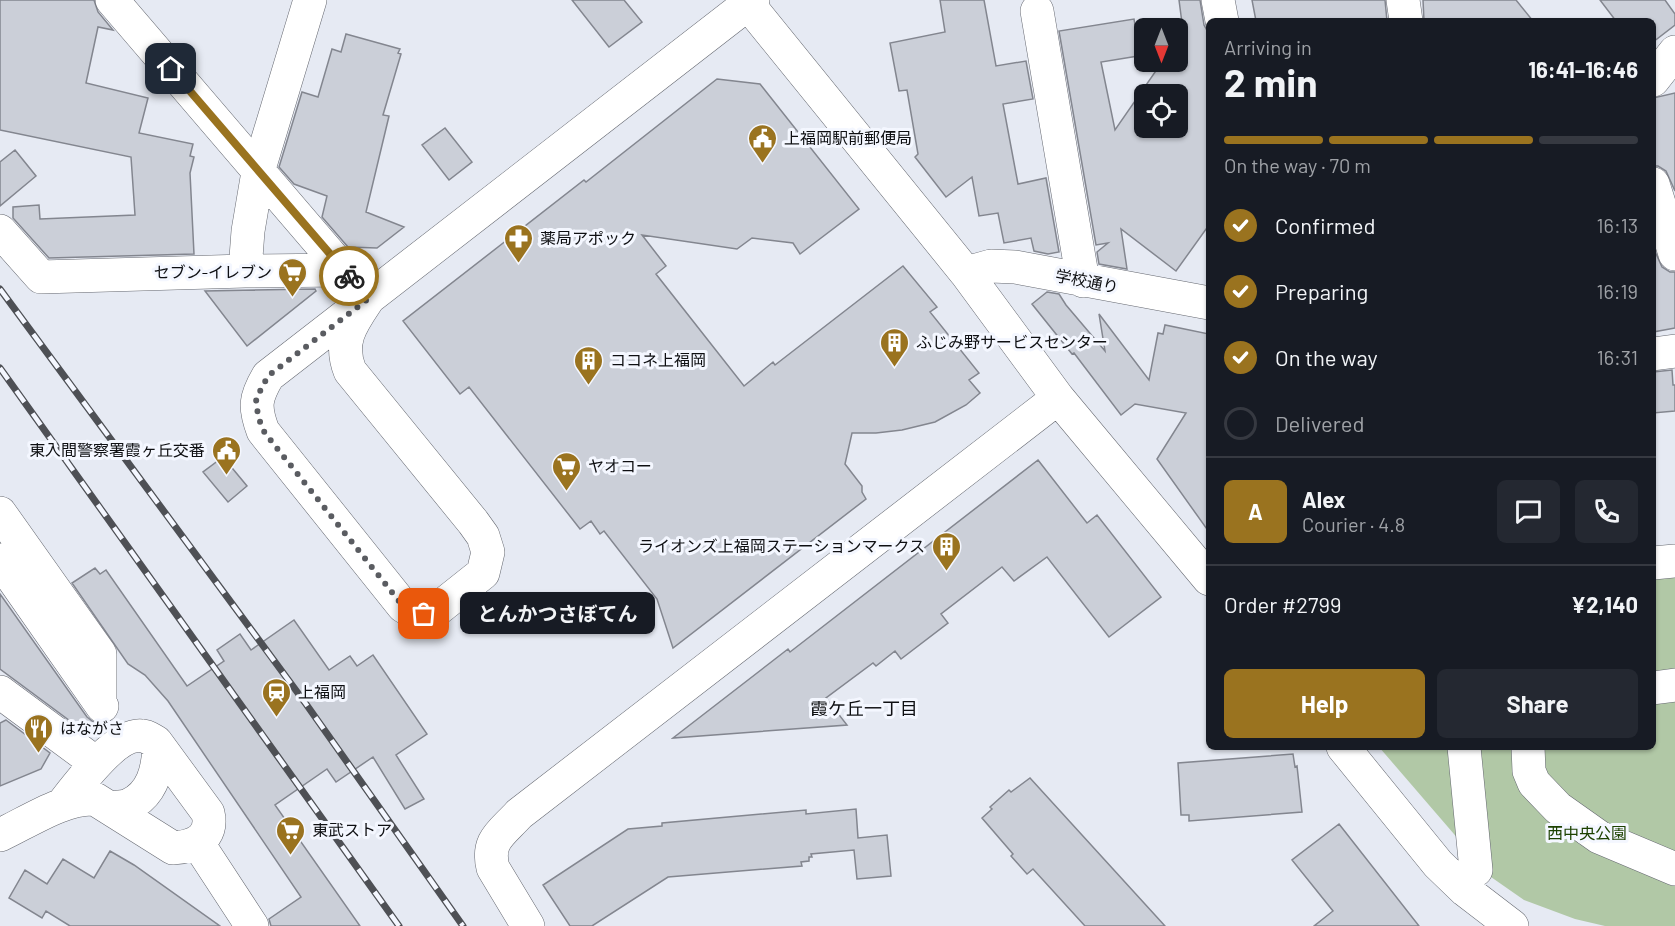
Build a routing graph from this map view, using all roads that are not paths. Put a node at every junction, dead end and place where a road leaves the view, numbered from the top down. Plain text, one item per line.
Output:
1 (112, 0) edge
2 (310, 0) edge
3 (1218, 0) edge
4 (1403, 0) edge
5 (751, 2) edge
6 (1037, 11) dead end
7 (1221, 18) edge
8 (1406, 18) edge
9 (1675, 52) edge
10 (1656, 76) edge
11 (258, 172) junction
12 (1656, 194) edge
13 (0, 231) edge
14 (1675, 254) edge
15 (343, 270) junction
16 (245, 271) junction
17 (966, 273) junction
18 (1083, 281) junction
19 (368, 299) junction
20 (1206, 302) edge
21 (1675, 351) edge
22 (1656, 354) edge
23 (289, 361) junction
24 (350, 371) junction
25 (1058, 398) junction
26 (0, 513) edge
27 (0, 560) edge
28 (1675, 561) edge
29 (1656, 562) edge
30 (1206, 575) edge
31 (1675, 580) edge
32 (1656, 582) edge
33 (1675, 685) edge
34 (1656, 688) edge
35 (0, 692) edge
36 (100, 703) junction
37 (126, 739) junction
38 (159, 747) junction
39 (1345, 750) edge
40 (1464, 750) edge
41 (1528, 750) edge
42 (98, 785) junction
43 (0, 835) edge
44 (197, 842) junction
45 (1675, 869) edge
46 (1476, 870) dead end
47 (1498, 921) edge
48 (249, 925) edge
49 (528, 926) edge

1 - 11 street
2 - 11 street
3 - 7 street
4 - 8 street
5 - 17 street
5 - 19 street
6 - 18 street
9 - 10 street
11 - 15 street
11 - 16 street
12 - 14 street
13 - 16 street
15 - 16 street
15 - 19 street
17 - 18 street, 学校通り
17 - 25 street
18 - 20 street, 学校通り
19 - 23 street
19 - 24 street
21 - 22 street
23 - 24 street
23 - 24 street
25 - 30 street
25 - 49 street
26 - 36 street
27 - 36 street
28 - 29 street
31 - 32 street
33 - 34 street
35 - 42 street
36 - 37 street
37 - 38 street
37 - 42 street
38 - 42 street
38 - 44 street
39 - 47 street
40 - 46 street
41 - 45 street
42 - 43 street
42 - 44 street
44 - 48 street

